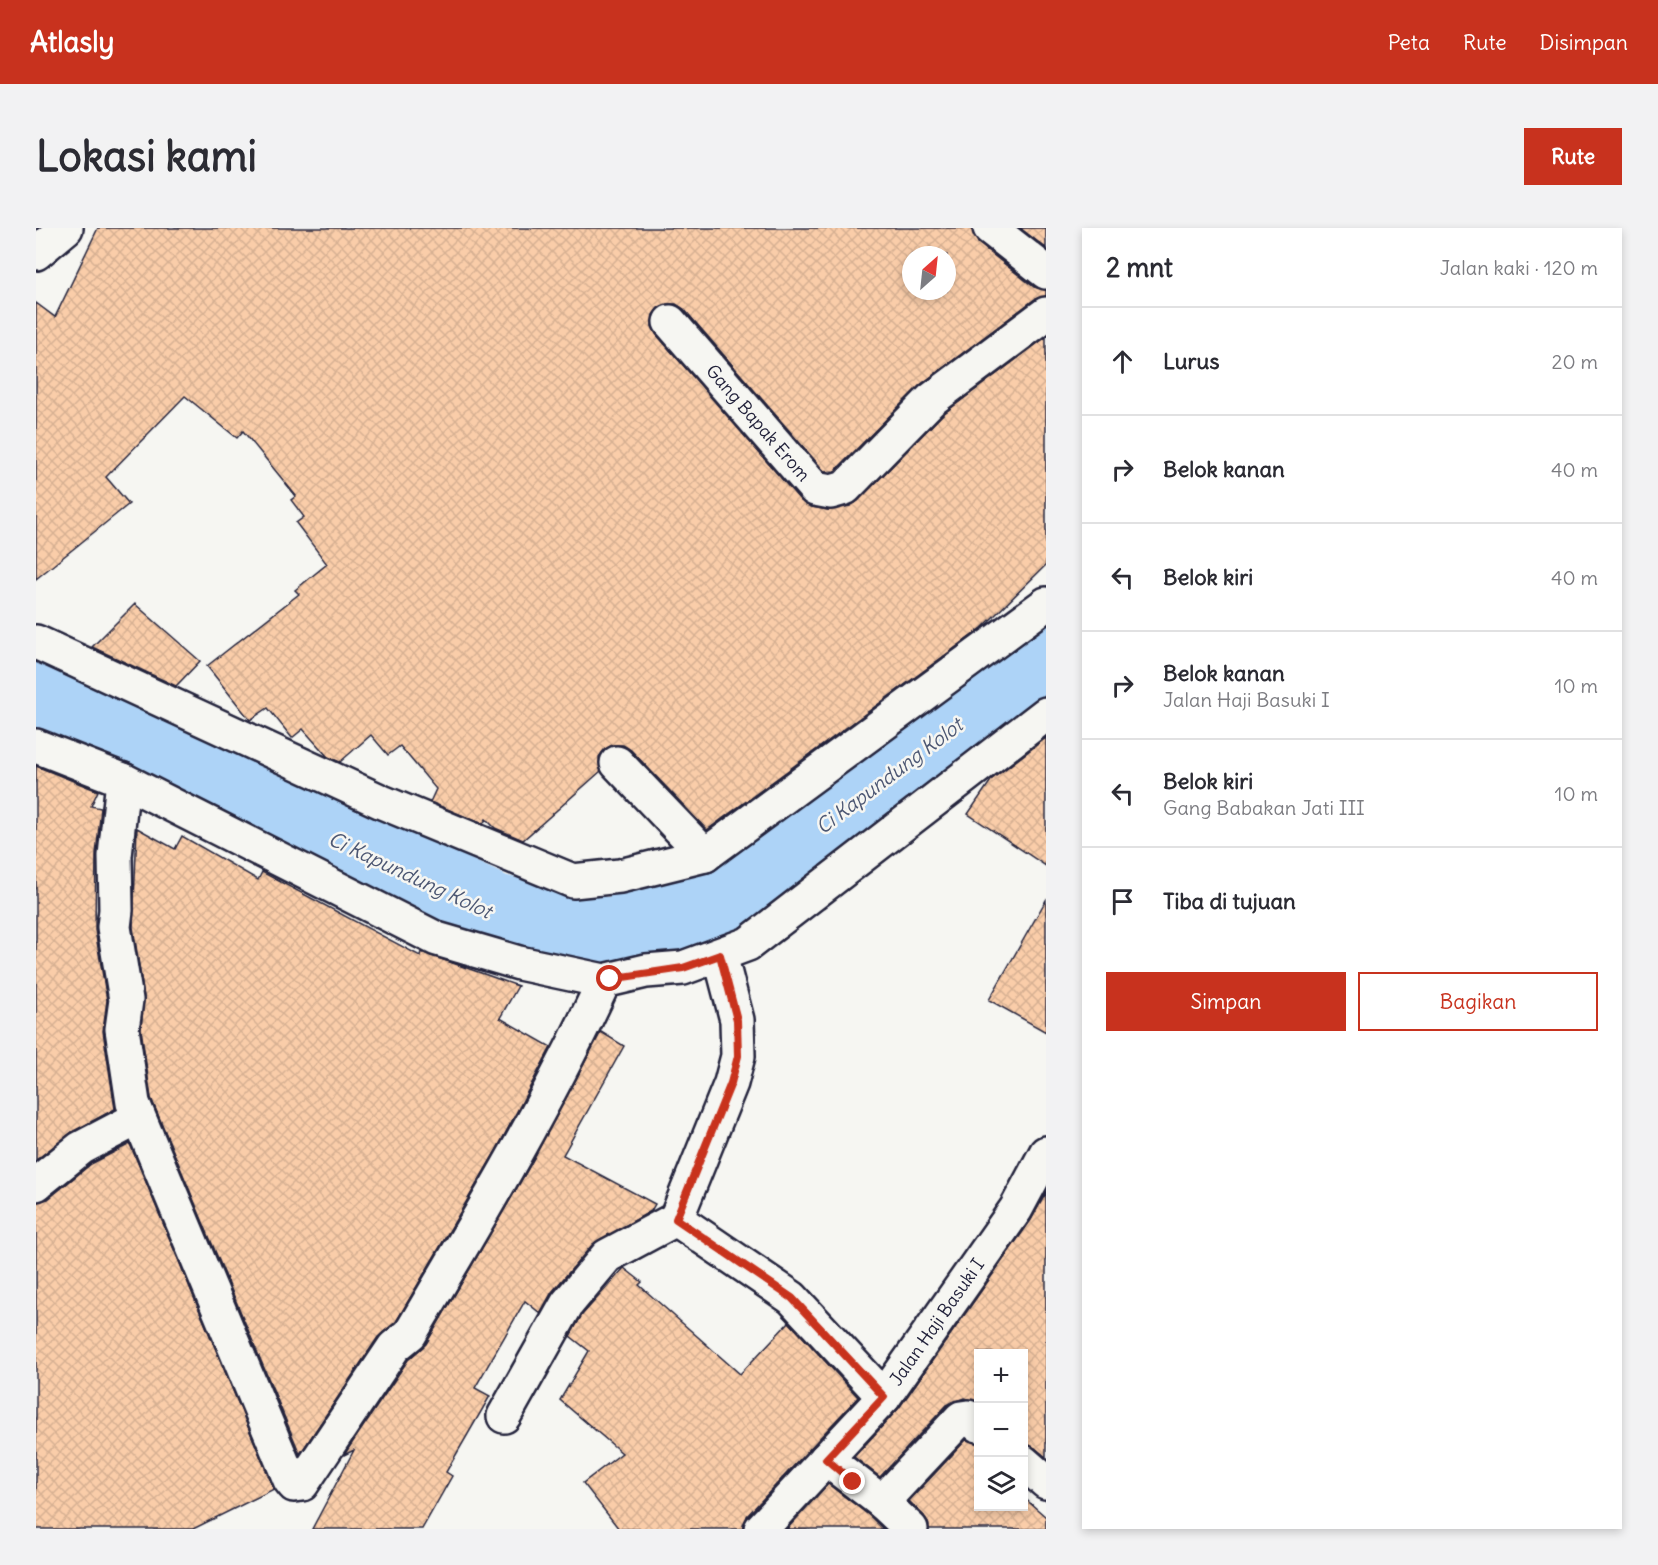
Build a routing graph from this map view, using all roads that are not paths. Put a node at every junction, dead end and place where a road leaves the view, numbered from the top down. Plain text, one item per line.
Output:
1 (66, 228) edge
2 (990, 228) edge
3 (36, 253) edge
4 (1046, 272) edge
5 (1046, 315) edge
6 (670, 322) dead end
7 (1046, 604) edge
8 (36, 642) edge
9 (1046, 714) edge
10 (36, 746) edge
11 (617, 763) dead end
12 (123, 780) junction
13 (705, 855) junction
14 (720, 955) junction
15 (604, 981) junction
16 (138, 1118) junction
17 (1046, 1153) edge
18 (36, 1184) edge
19 (676, 1219) junction
20 (884, 1397) junction
21 (504, 1416) dead end
22 (974, 1421) edge
23 (826, 1459) junction
24 (1028, 1466) edge
25 (1046, 1482) edge
26 (882, 1502) junction
27 (761, 1529) edge
28 (911, 1529) edge

1 - 3 street
2 - 4 street
5 - 6 street, Gang Bapak Erom
7 - 13 street
8 - 13 street
9 - 14 street
10 - 12 street
11 - 13 street
12 - 15 street
12 - 16 street
14 - 15 street
14 - 19 street
15 - 16 street
16 - 18 street
17 - 20 street, Jalan Haji Basuki I
19 - 20 street
19 - 21 street
20 - 23 street, Jalan Haji Basuki I
22 - 26 street
23 - 26 street
23 - 27 street, Jalan Haji Basuki I
24 - 25 street
26 - 28 street

